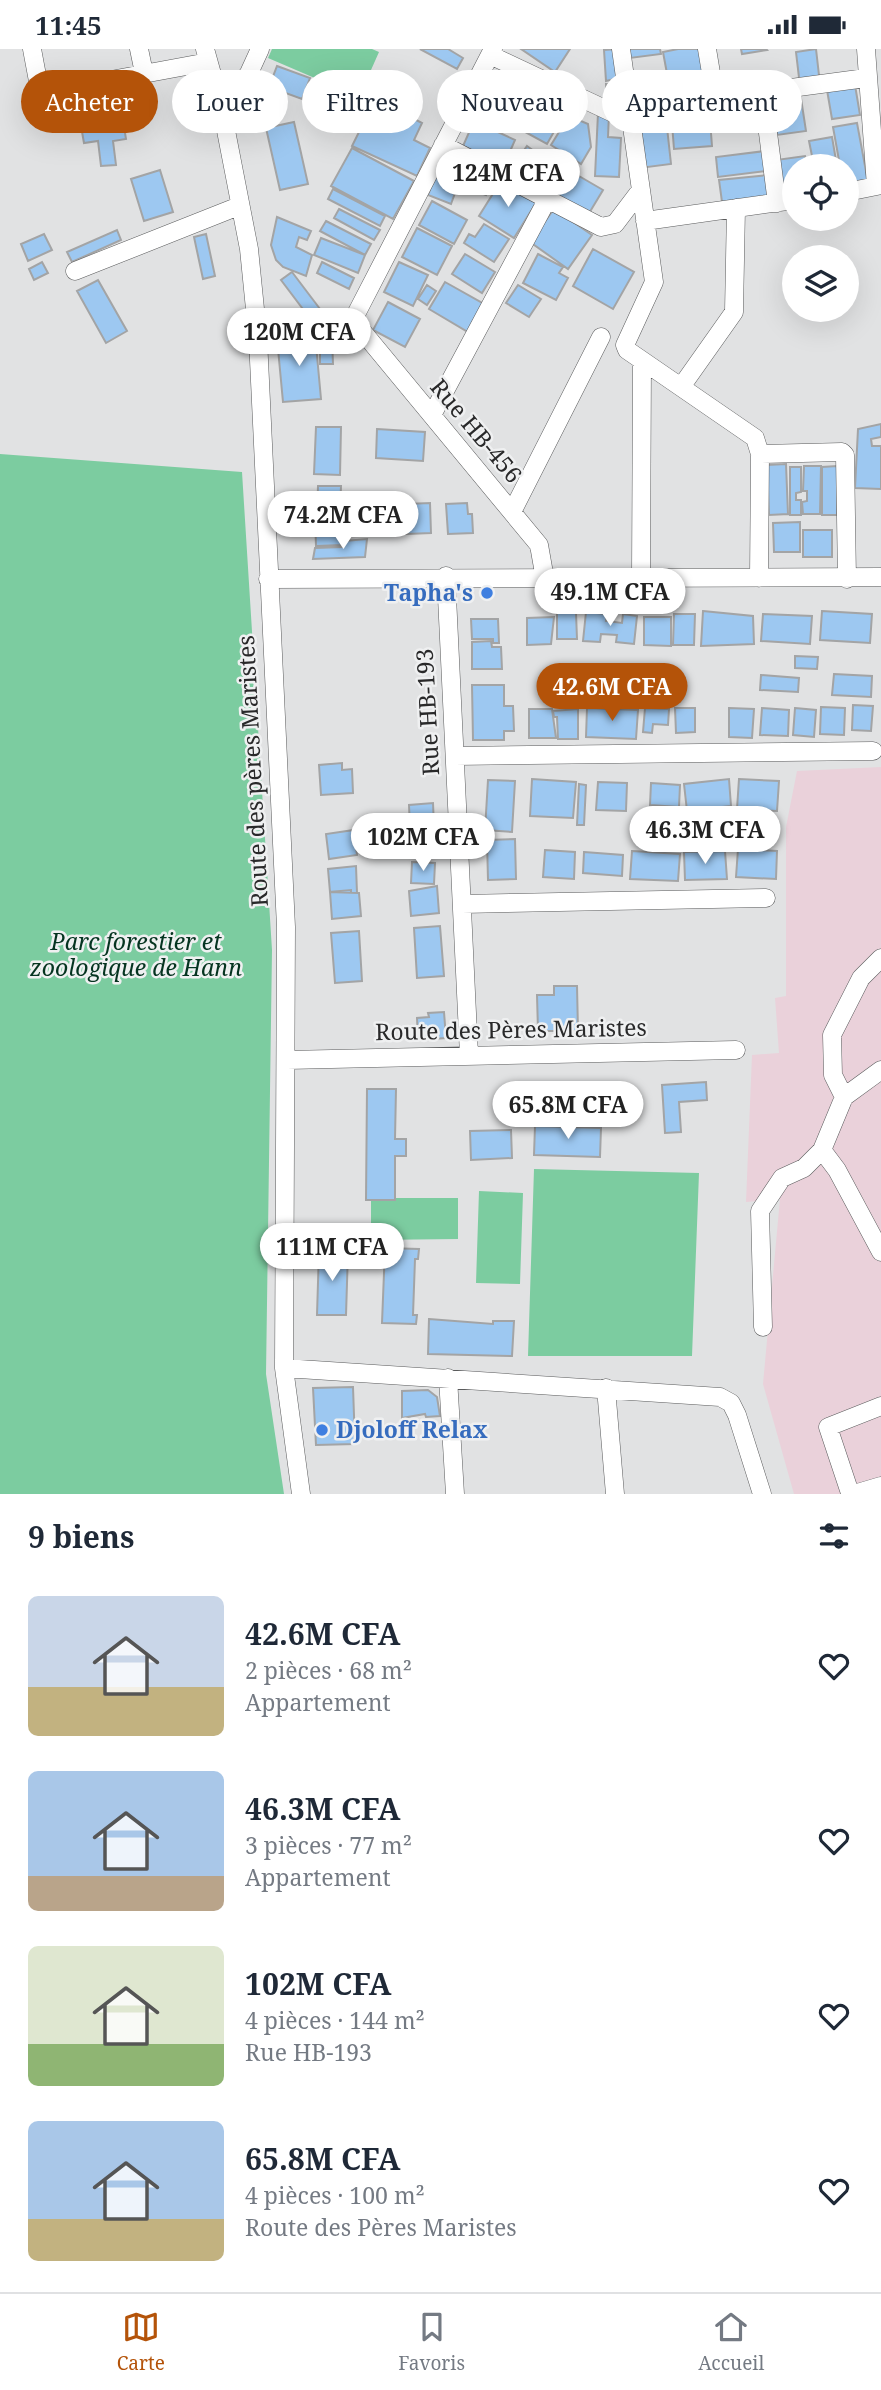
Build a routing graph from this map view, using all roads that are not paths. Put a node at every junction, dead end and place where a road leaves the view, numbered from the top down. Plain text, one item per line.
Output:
1 (32, 49) edge
2 (139, 49) edge
3 (260, 49) edge
4 (621, 49) edge
5 (707, 49) edge
6 (866, 49) edge
7 (491, 52) edge
8 (206, 55) edge
9 (36, 70) edge
10 (144, 70) edge
11 (155, 70) edge
12 (250, 70) edge
13 (624, 70) edge
14 (710, 70) edge
15 (866, 78) junction
16 (802, 88) edge
17 (602, 108) edge
18 (226, 133) edge
19 (633, 133) edge
20 (771, 133) edge
21 (443, 145) junction
22 (782, 183) edge
23 (878, 185) edge
24 (859, 189) edge
25 (639, 191) junction
26 (548, 198) junction
27 (782, 202) edge
28 (239, 206) junction
29 (736, 208) junction
30 (645, 221) junction
31 (75, 271) dead end
32 (601, 337) dead end
33 (642, 361) junction
34 (681, 387) junction
35 (432, 415) junction
36 (760, 454) junction
37 (512, 512) junction
38 (446, 576) junction
39 (641, 577) junction
40 (881, 577) edge
41 (759, 578) junction
42 (268, 579) junction
43 (545, 579) junction
44 (847, 579) junction
45 (873, 751) dead end
46 (455, 756) junction
47 (766, 898) dead end
48 (462, 904) junction
49 (881, 958) edge
50 (736, 1050) dead end
51 (469, 1055) junction
52 (287, 1060) junction
53 (881, 1070) edge
54 (844, 1097) junction
55 (822, 1150) junction
56 (881, 1252) edge
57 (763, 1327) dead end
58 (284, 1369) junction
59 (448, 1378) junction
60 (606, 1388) junction
61 (881, 1406) edge
62 (881, 1486) edge
63 (301, 1494) edge
64 (455, 1494) edge
65 (615, 1494) edge
66 (762, 1494) edge
67 (854, 1494) edge

1 - 9 street
2 - 10 street
3 - 12 street
4 - 13 street
5 - 14 street
6 - 15 street
7 - 17 street
7 - 21 street
8 - 11 street
15 - 16 street
15 - 23 street
18 - 28 street, Route des pères Maristes
19 - 25 street
20 - 22 street
21 - 26 street
21 - 35 street, Rue HB-456
23 - 24 street
25 - 26 street
25 - 30 street
26 - 35 street
27 - 29 street
28 - 31 street
28 - 42 street, Route des pères Maristes
29 - 30 street
29 - 34 street
30 - 33 street
32 - 37 street
33 - 34 street
33 - 39 street
34 - 36 street
35 - 37 street, Rue HB-456
36 - 41 street
36 - 44 street
37 - 43 street, Rue HB-456
38 - 42 street
38 - 43 street
38 - 46 street, Rue HB-193
39 - 41 street
39 - 43 street
40 - 44 street
41 - 44 street
42 - 52 street, Route des pères Maristes
45 - 46 street
46 - 48 street, Rue HB-193
47 - 48 street
48 - 51 street, Rue HB-193
49 - 54 street
50 - 51 street, Route des Pères Maristes
51 - 52 street, Route des Pères Maristes
52 - 58 street, Route des pères Maristes
53 - 54 street
54 - 55 street
55 - 56 street
55 - 57 street
58 - 59 street
58 - 63 street, Route des pères Maristes
59 - 60 street
59 - 64 street
60 - 65 street
60 - 66 street
61 - 67 street
62 - 67 street

